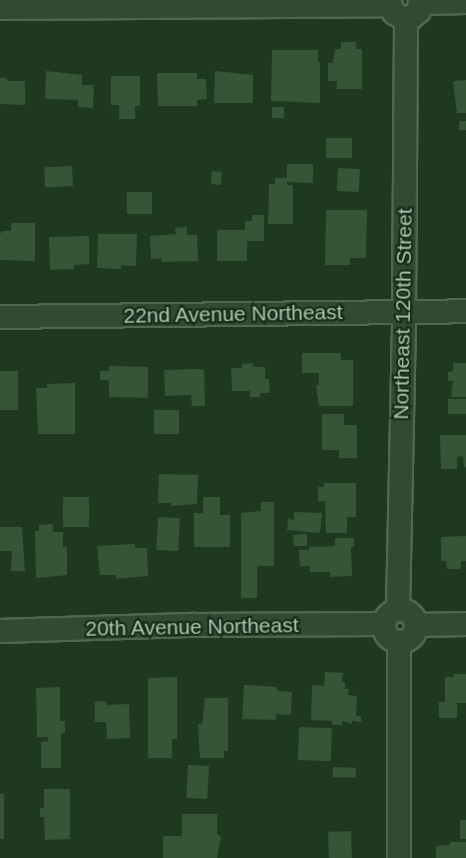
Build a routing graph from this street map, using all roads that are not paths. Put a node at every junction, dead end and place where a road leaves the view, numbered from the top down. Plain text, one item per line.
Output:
1 (466, 2) edge
2 (406, 5) edge
3 (0, 8) edge
4 (466, 311) edge
5 (404, 312) junction
6 (0, 316) edge
7 (391, 617) junction
8 (466, 624) edge
9 (416, 625) junction
10 (0, 631) edge
11 (399, 642) junction
12 (399, 858) edge

1 - 2 street
2 - 3 street
2 - 5 street, Northeast 120th Street
4 - 5 street, 22nd Avenue Northeast
5 - 6 street, 22nd Avenue Northeast
5 - 7 street, Northeast 120th Street
7 - 9 street
7 - 10 street, 20th Avenue Northeast
7 - 11 street
8 - 9 street
9 - 11 street
11 - 12 street

